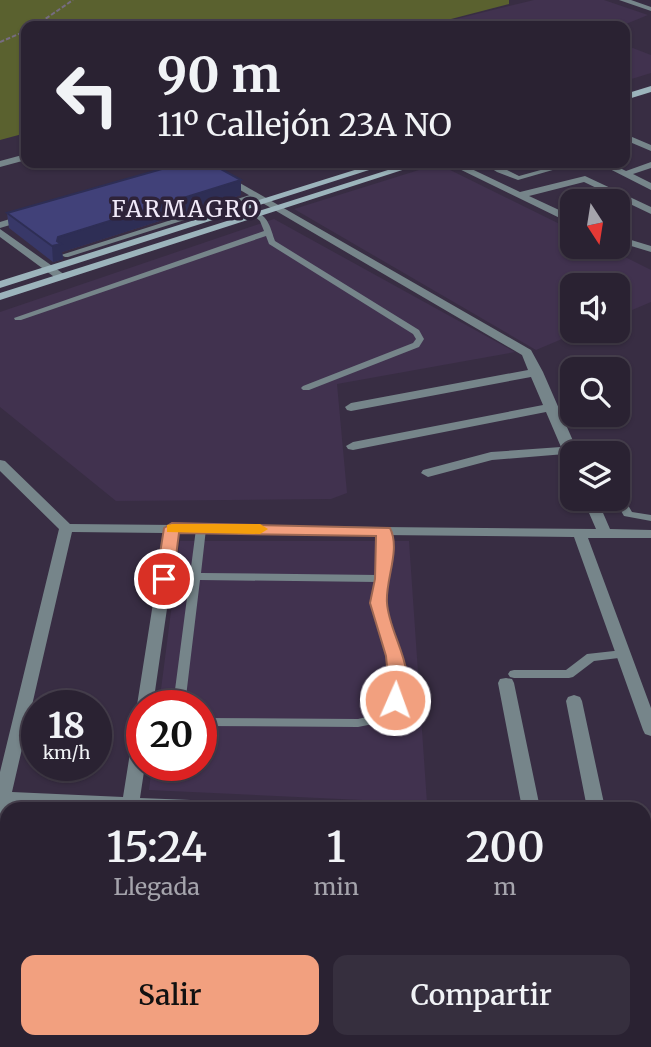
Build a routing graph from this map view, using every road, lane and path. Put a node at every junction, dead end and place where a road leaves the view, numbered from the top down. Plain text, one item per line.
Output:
1 (73, 0) edge
2 (623, 0) edge
3 (651, 9) edge
4 (42, 21) edge
5 (21, 33) edge
6 (0, 42) edge
7 (651, 79) edge
8 (630, 85) edge
9 (650, 89) edge
10 (630, 95) edge
11 (630, 139) edge
12 (651, 148) edge
13 (21, 158) edge
14 (0, 164) edge
15 (651, 165) edge
16 (206, 168) edge
17 (368, 168) edge
18 (403, 168) edge
19 (463, 168) edge
20 (496, 168) edge
21 (505, 168) edge
22 (556, 168) edge
23 (613, 168) edge
24 (499, 170) junction
25 (625, 174) junction
26 (651, 187) edge
27 (519, 195) junction
28 (260, 198) junction
29 (277, 208) junction
30 (651, 211) edge
31 (38, 214) edge
32 (560, 214) edge
33 (257, 215) junction
34 (0, 225) edge
35 (0, 232) edge
36 (267, 233) junction
37 (630, 243) edge
38 (651, 249) edge
39 (65, 255) dead end
40 (50, 269) junction
41 (61, 277) junction
42 (0, 285) edge
43 (0, 297) edge
44 (19, 318) dead end
45 (537, 372) junction
46 (306, 388) dead end
47 (351, 407) dead end
48 (551, 407) junction
49 (566, 441) edge
50 (353, 446) dead end
51 (560, 453) edge
52 (0, 464) edge
53 (428, 473) dead end
54 (595, 511) edge
55 (626, 511) edge
56 (651, 518) edge
57 (66, 528) junction
58 (172, 528) junction
59 (201, 529) junction
60 (384, 531) junction
61 (579, 532) junction
62 (604, 532) junction
63 (651, 534) edge
64 (195, 576) junction
65 (383, 579) junction
66 (623, 654) junction
67 (510, 679) joint
68 (147, 690) edge
69 (181, 690) edge
70 (574, 701) dead end
71 (217, 722) edge
72 (651, 730) edge
73 (134, 781) edge
74 (1, 802) edge
75 (131, 802) edge
76 (530, 802) edge
77 (595, 802) edge

1 - 4 path
2 - 3 street
5 - 6 path
7 - 8 main road
9 - 10 main road
11 - 12 street
13 - 14 street
15 - 25 street
16 - 28 street
17 - 28 main road
18 - 29 main road
19 - 27 street
20 - 24 lane
21 - 24 lane
22 - 24 lane
23 - 25 street
25 - 26 street
27 - 30 street
27 - 32 street
28 - 29 street
28 - 39 lane
28 - 40 main road
29 - 33 main road
29 - 45 street
31 - 34 street
33 - 36 lane
33 - 41 main road
35 - 40 street
36 - 44 lane
36 - 46 lane
37 - 38 street
40 - 41 street
40 - 42 main road
41 - 43 main road
45 - 47 street
45 - 48 street
48 - 49 street
48 - 50 street
51 - 53 street
52 - 57 street
54 - 62 street
55 - 56 lane
57 - 58 street
57 - 74 street
58 - 59 street
58 - 68 street
59 - 60 street
59 - 64 lane
60 - 61 street
60 - 65 lane
61 - 62 street
61 - 66 street
62 - 63 street
64 - 65 lane
64 - 69 lane
65 - 71 lane
66 - 67 lane
66 - 72 street
67 - 76 street
70 - 77 street
73 - 75 street

